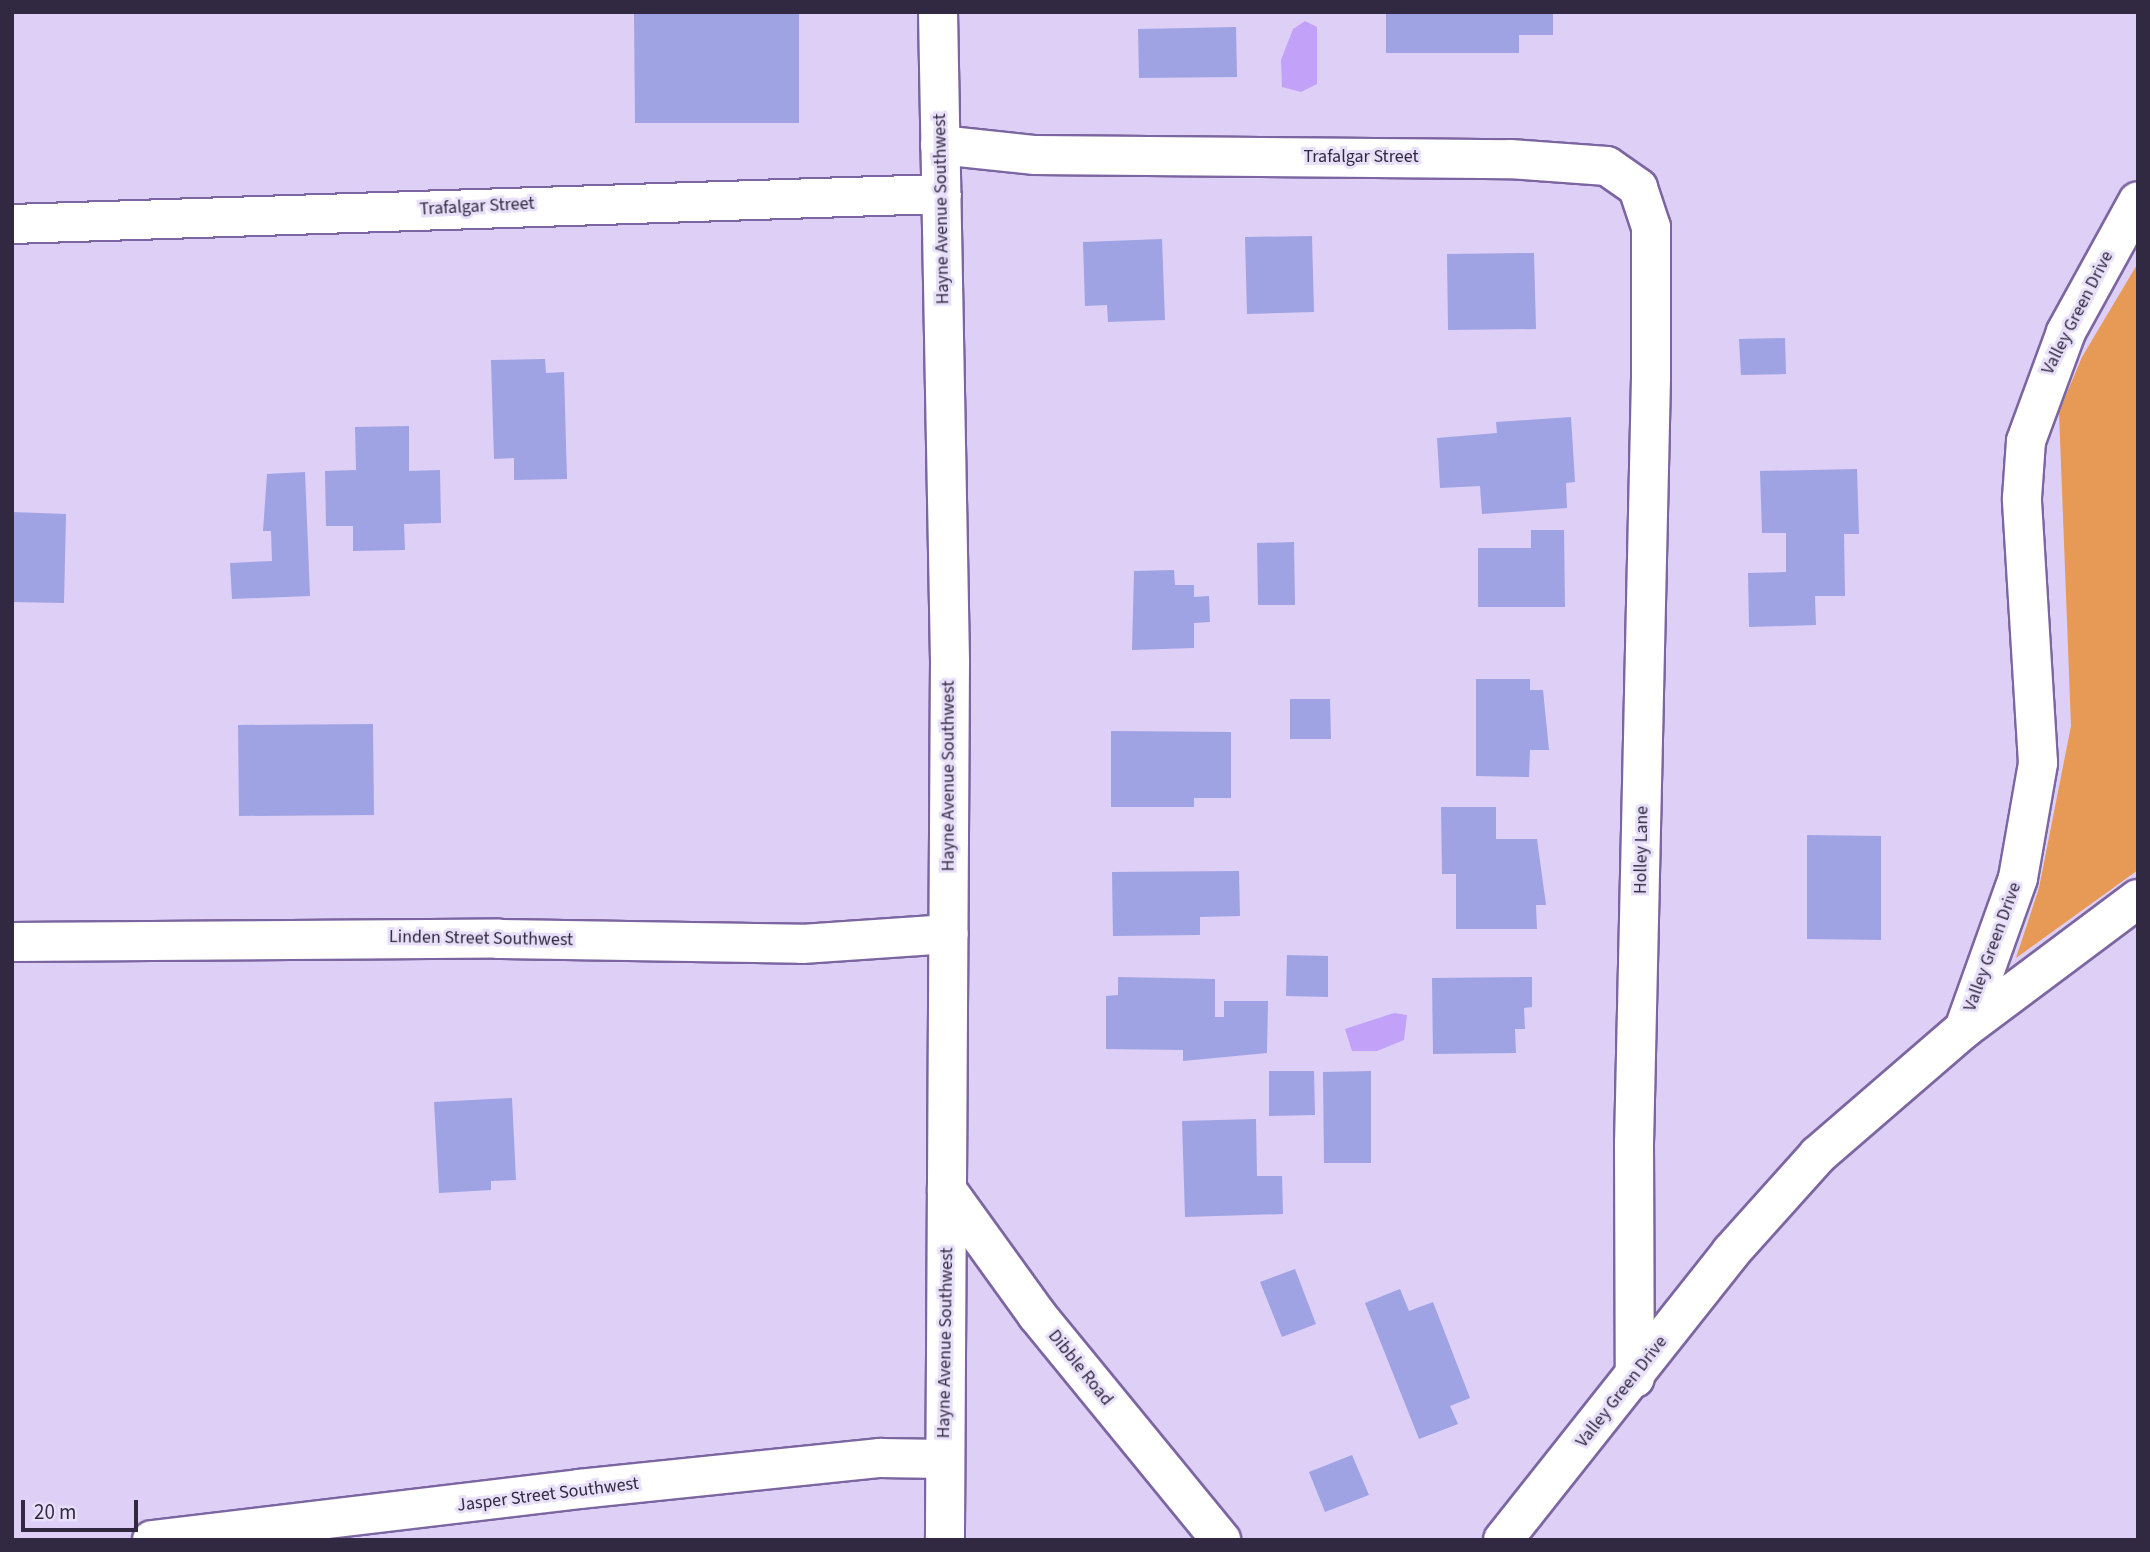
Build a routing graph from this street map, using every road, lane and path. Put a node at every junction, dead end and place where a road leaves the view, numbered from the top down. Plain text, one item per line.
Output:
1 (938, 12) edge
2 (940, 145) junction
3 (942, 194) junction
4 (2138, 201) edge
5 (12, 224) edge
6 (1651, 322) joint
7 (2138, 899) edge
8 (948, 934) junction
9 (12, 942) edge
10 (1964, 1029) junction
11 (947, 1190) junction
12 (1635, 1378) junction
13 (944, 1458) junction
14 (251, 1534) edge
15 (152, 1540) edge
16 (945, 1540) edge
17 (1222, 1540) edge
18 (1503, 1540) edge

1 - 2 street, Hayne Avenue Southwest
2 - 3 street, Hayne Avenue Southwest
2 - 6 street, Trafalgar Street
3 - 5 street, Trafalgar Street
3 - 8 street, Hayne Avenue Southwest
4 - 10 street, Valley Green Drive
6 - 12 street, Holley Lane
7 - 10 street
8 - 9 street, Linden Street Southwest
8 - 11 street, Hayne Avenue Southwest
10 - 12 street, Valley Green Drive
11 - 13 street, Hayne Avenue Southwest
11 - 17 street, Dibble Road
12 - 18 street, Valley Green Drive
13 - 14 street, Jasper Street Southwest
13 - 16 street, Hayne Avenue Southwest
14 - 15 street, Jasper Street Southwest

